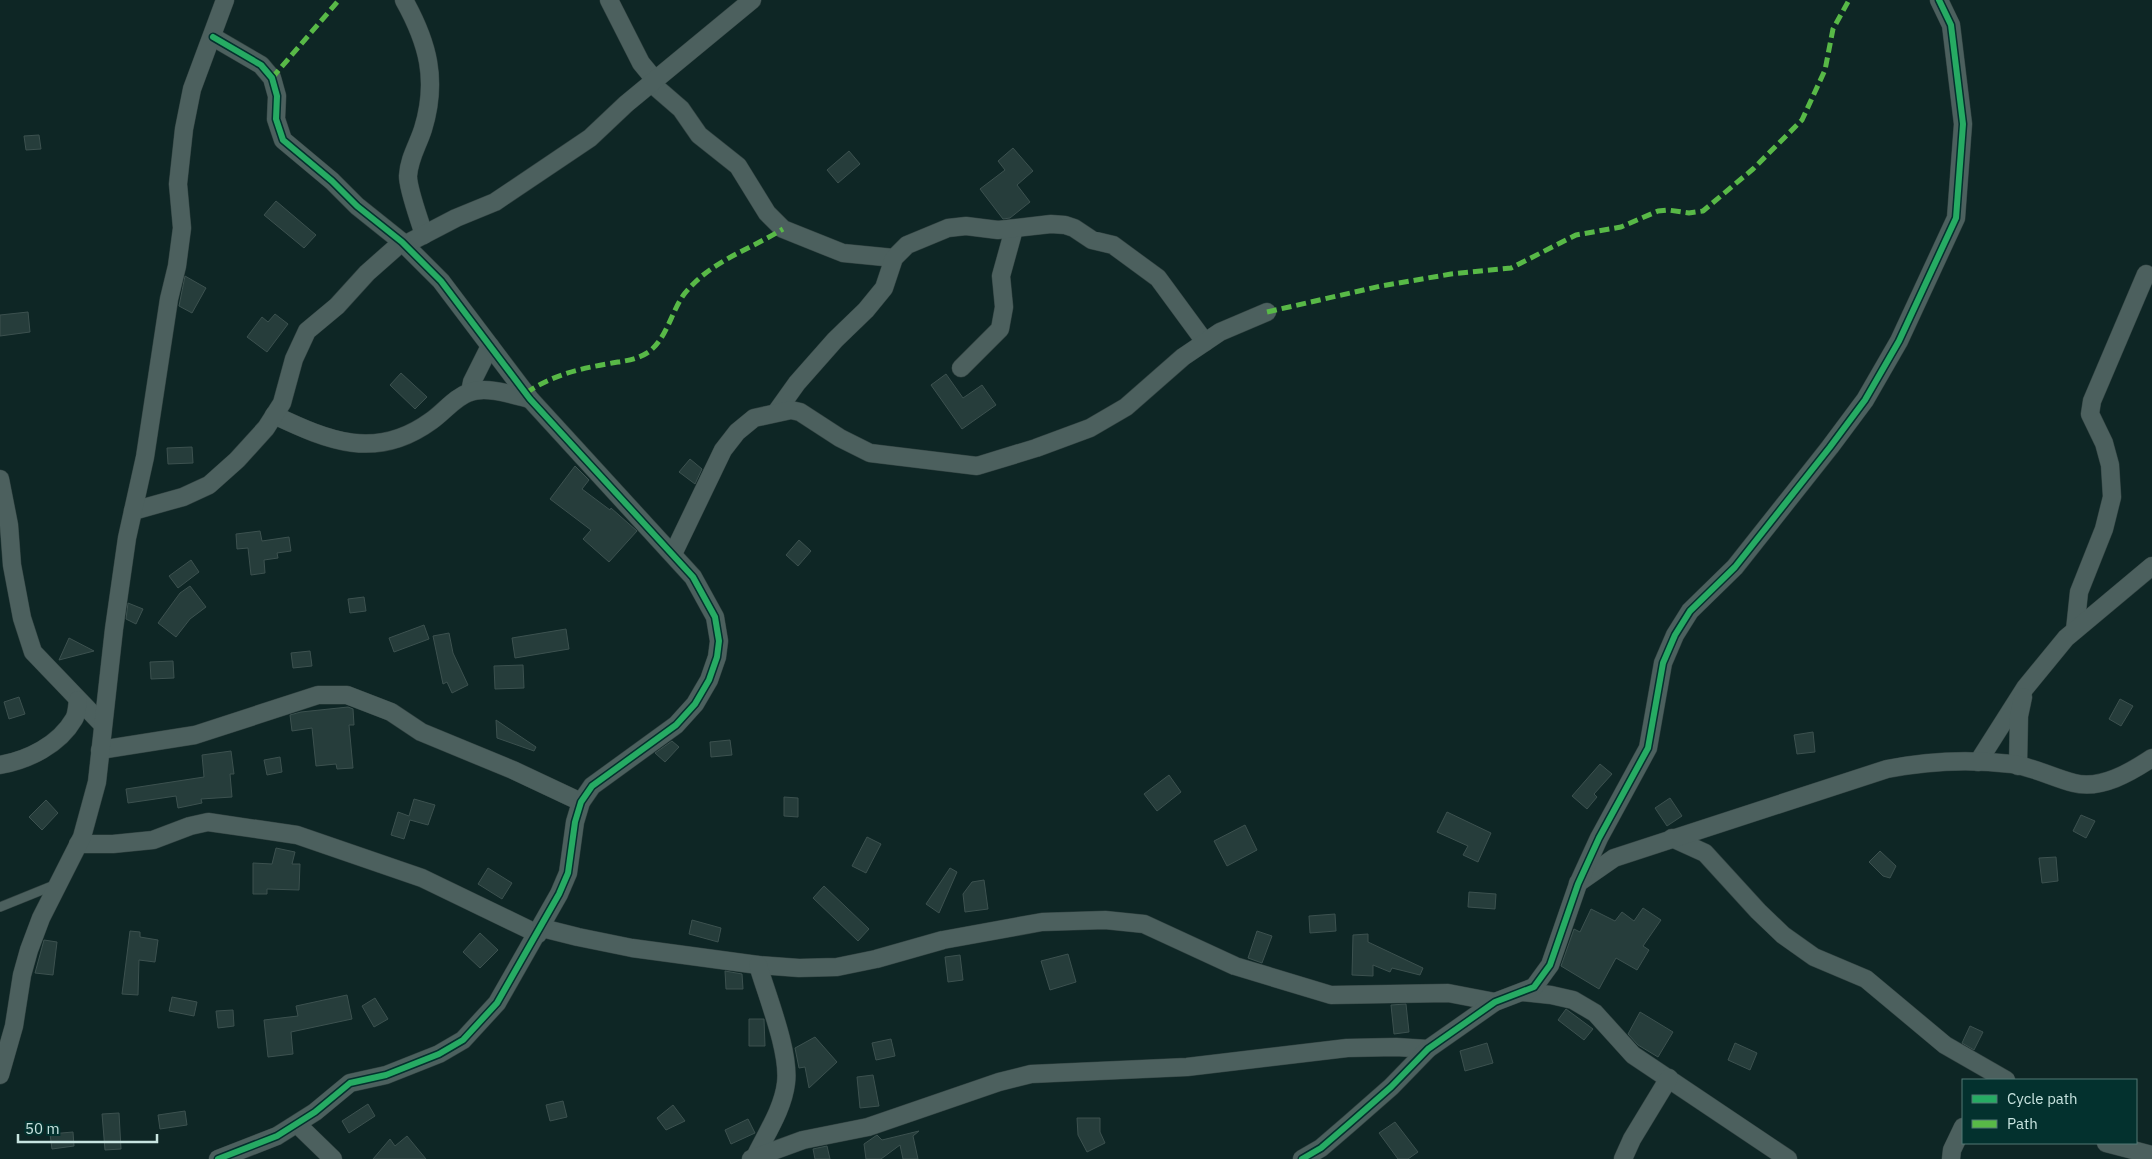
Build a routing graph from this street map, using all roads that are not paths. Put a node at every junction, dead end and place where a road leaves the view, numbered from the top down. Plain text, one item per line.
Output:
1 (225, 0) edge
2 (404, 0) edge
3 (610, 0) edge
4 (752, 0) edge
5 (1939, 0) edge
6 (213, 37) junction
7 (653, 82) junction
8 (1014, 229) junction
9 (424, 236) junction
10 (404, 243) junction
11 (894, 258) junction
12 (2146, 274) dead end
13 (1267, 312) dead end
14 (1205, 342) junction
15 (490, 346) junction
16 (961, 368) dead end
17 (470, 392) junction
18 (530, 398) junction
19 (777, 411) junction
20 (274, 415) junction
21 (0, 479) edge
22 (133, 511) junction
23 (673, 554) junction
24 (2152, 566) edge
25 (2075, 630) junction
26 (2024, 689) junction
27 (78, 700) junction
28 (102, 724) junction
29 (100, 750) junction
30 (2152, 758) edge
31 (1978, 762) junction
32 (0, 765) edge
33 (2018, 766) junction
34 (581, 802) junction
35 (1672, 838) junction
36 (78, 844) junction
37 (60, 883) junction
38 (1578, 884) junction
39 (0, 907) edge
40 (540, 931) junction
41 (758, 965) junction
42 (1522, 992) junction
43 (1495, 1002) junction
44 (1428, 1049) junction
45 (1984, 1074) edge
46 (0, 1075) edge
47 (1669, 1078) junction
48 (2002, 1079) edge
49 (297, 1124) junction
50 (1962, 1129) edge
51 (2110, 1144) edge
52 (2152, 1155) edge
53 (753, 1158) edge
54 (218, 1159) edge
55 (333, 1159) edge
56 (1302, 1159) edge
57 (1623, 1159) edge
58 (1788, 1159) edge
59 (1951, 1159) edge

1 - 6 street
2 - 9 street
3 - 7 street
4 - 7 street
5 - 38 street
6 - 10 street
6 - 22 street
7 - 9 street
7 - 11 street
8 - 11 street
8 - 14 street
8 - 16 street
9 - 10 street
10 - 15 street
10 - 20 street
11 - 19 street
12 - 25 street
13 - 14 street
14 - 19 street
15 - 17 street
15 - 18 street
17 - 18 street
17 - 20 street
18 - 23 street
19 - 23 street
20 - 22 street
21 - 27 street
22 - 28 street
23 - 34 street
24 - 25 street
25 - 26 street
26 - 31 street
26 - 33 street
27 - 28 street
27 - 32 street
28 - 29 street
29 - 34 street
29 - 36 street
30 - 33 street
31 - 33 street
31 - 35 street
34 - 40 street
35 - 38 street
35 - 45 street
36 - 37 street
36 - 40 street
37 - 39 lane
37 - 46 street
38 - 42 street
40 - 41 street
40 - 49 street
41 - 43 street
41 - 53 street
42 - 43 street
42 - 47 street
43 - 44 street
44 - 53 street
44 - 56 street
45 - 48 street
47 - 57 street
47 - 58 street
49 - 54 street
49 - 55 street
50 - 59 street
51 - 52 street

